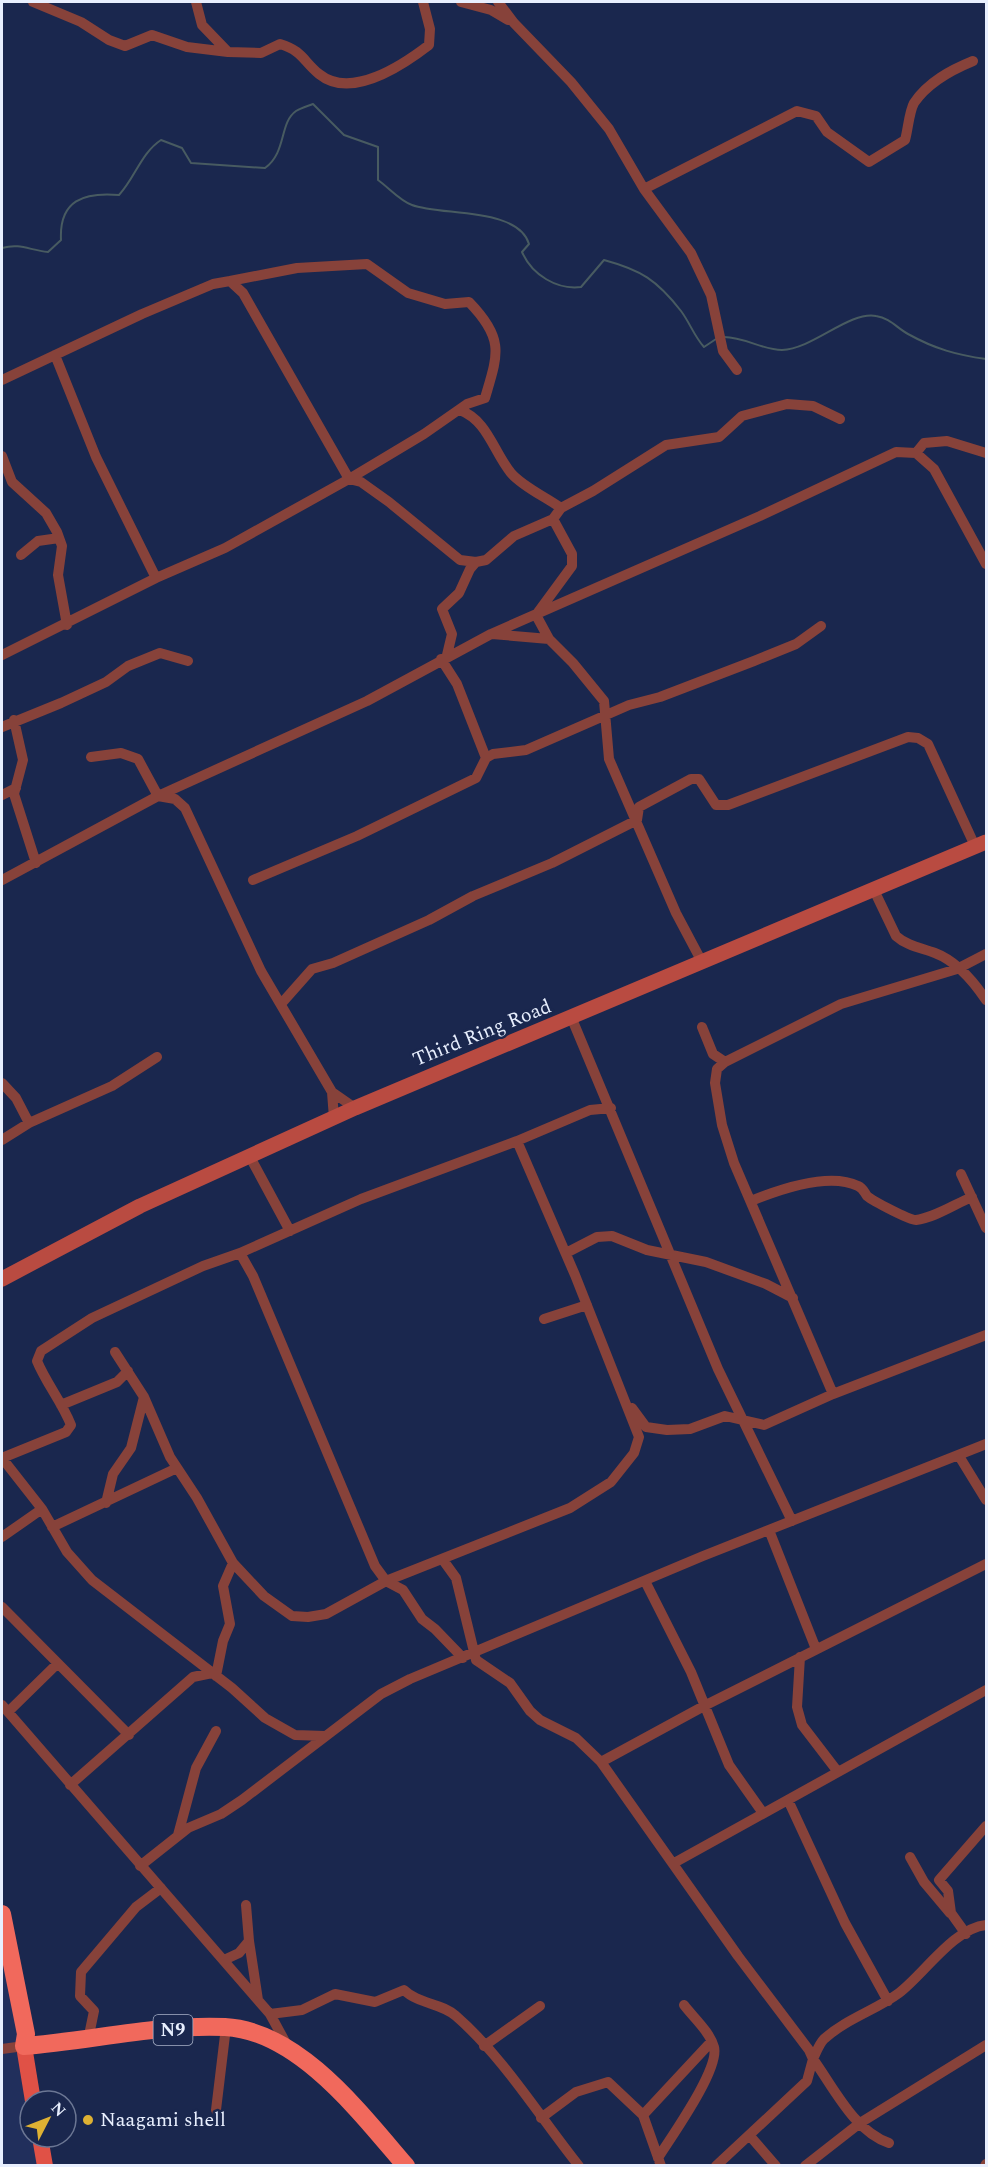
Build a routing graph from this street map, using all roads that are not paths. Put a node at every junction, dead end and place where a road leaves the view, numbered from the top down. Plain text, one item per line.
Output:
1 (33, 2) edge
2 (196, 2) edge
3 (423, 2) edge
4 (461, 2) edge
5 (498, 2) edge
6 (514, 23) junction
7 (228, 52) junction
8 (973, 61) dead end
9 (644, 189) junction
10 (230, 281) junction
11 (55, 356) junction
12 (737, 370) dead end
13 (2, 380) edge
14 (460, 410) junction
15 (840, 419) dead end
16 (916, 453) junction
17 (987, 453) edge
18 (2, 456) edge
19 (349, 479) junction
20 (561, 508) junction
21 (553, 519) junction
22 (59, 538) junction
23 (21, 555) dead end
24 (460, 560) junction
25 (987, 564) edge
26 (473, 565) junction
27 (156, 578) junction
28 (462, 586) junction
29 (536, 615) junction
30 (67, 625) junction
31 (821, 626) dead end
32 (491, 634) junction
33 (549, 639) junction
34 (2, 655) edge
35 (444, 657) junction
36 (188, 661) dead end
37 (605, 715) junction
38 (14, 720) junction
39 (2, 726) edge
40 (91, 757) dead end
41 (486, 758) junction
42 (16, 788) junction
43 (2, 795) edge
44 (158, 796) junction
45 (637, 820) junction
46 (981, 844) edge
47 (36, 863) junction
48 (2, 880) edge
49 (253, 880) dead end
50 (873, 888) junction
51 (987, 954) edge
52 (702, 962) junction
53 (957, 969) junction
54 (987, 1000) edge
55 (281, 1004) junction
56 (572, 1018) junction
57 (702, 1027) dead end
58 (157, 1057) dead end
59 (725, 1062) junction
60 (2, 1083) edge
61 (332, 1092) junction
62 (603, 1092) junction
63 (355, 1108) junction
64 (611, 1108) junction
65 (590, 1110) junction
66 (334, 1118) junction
67 (29, 1123) junction
68 (2, 1140) edge
69 (517, 1141) junction
70 (250, 1156) junction
71 (961, 1174) dead end
72 (972, 1197) junction
73 (751, 1201) junction
74 (987, 1228) edge
75 (290, 1231) junction
76 (240, 1253) junction
77 (566, 1253) junction
78 (672, 1255) junction
79 (782, 1271) junction
80 (2, 1280) edge
81 (766, 1284) junction
82 (794, 1298) junction
83 (587, 1305) junction
84 (544, 1319) dead end
85 (987, 1335) edge
86 (115, 1352) dead end
87 (128, 1371) junction
88 (833, 1394) junction
89 (623, 1395) junction
90 (144, 1397) junction
91 (61, 1405) junction
92 (744, 1422) junction
93 (764, 1425) junction
94 (987, 1444) edge
95 (756, 1446) junction
96 (959, 1456) junction
97 (2, 1458) edge
98 (177, 1468) junction
99 (987, 1500) edge
100 (106, 1503) junction
101 (42, 1509) junction
102 (792, 1521) junction
103 (52, 1527) junction
104 (769, 1530) junction
105 (2, 1537) edge
106 (443, 1560) junction
107 (233, 1563) junction
108 (987, 1564) edge
109 (387, 1581) junction
110 (645, 1581) junction
111 (2, 1607) edge
112 (816, 1649) junction
113 (468, 1656) junction
114 (800, 1657) junction
115 (197, 1662) junction
116 (57, 1664) junction
117 (214, 1675) junction
118 (193, 1677) junction
119 (986, 1692) edge
120 (704, 1706) junction
121 (4, 1709) edge
122 (216, 1731) dead end
123 (295, 1735) junction
124 (129, 1736) junction
125 (325, 1736) junction
126 (303, 1752) junction
127 (601, 1762) junction
128 (838, 1772) junction
129 (70, 1785) junction
130 (788, 1800) junction
131 (763, 1813) junction
132 (987, 1826) edge
133 (178, 1835) junction
134 (910, 1857) dead end
135 (674, 1863) junction
136 (140, 1866) junction
137 (161, 1888) junction
138 (246, 1905) dead end
139 (951, 1913) junction
140 (2, 1914) edge
141 (987, 1925) edge
142 (966, 1934) junction
143 (249, 1941) junction
144 (224, 1960) junction
145 (258, 2000) junction
146 (888, 2001) junction
147 (684, 2005) dead end
148 (540, 2006) dead end
149 (270, 2014) junction
150 (226, 2027) junction
151 (88, 2040) junction
152 (711, 2042) junction
153 (987, 2045) edge
154 (24, 2046) junction
155 (484, 2046) junction
156 (2, 2049) edge
157 (292, 2053) junction
158 (813, 2059) junction
159 (31, 2089) edge
160 (216, 2110) dead end
161 (643, 2115) junction
162 (541, 2118) junction
163 (860, 2123) junction
164 (750, 2136) junction
165 (889, 2143) dead end
166 (42, 2149) edge
167 (659, 2162) edge
168 (45, 2166) edge
169 (406, 2166) edge
170 (579, 2166) edge
171 (716, 2166) edge
172 (776, 2166) edge
173 (805, 2166) edge

1 - 7 street
2 - 7 street
3 - 7 street
4 - 6 street
5 - 6 street
6 - 9 street
8 - 9 street
9 - 12 street
10 - 11 street
10 - 14 street
10 - 19 street
11 - 13 street
11 - 27 street
14 - 19 street
14 - 20 street
15 - 20 street
16 - 17 street
16 - 25 street
16 - 29 street
18 - 22 street
19 - 24 street
19 - 27 street
20 - 21 street
21 - 26 street
21 - 29 street
22 - 23 street
22 - 30 street
24 - 26 street
24 - 28 street
26 - 28 street
27 - 30 street
28 - 35 street
29 - 32 street
29 - 33 street
30 - 34 street
31 - 37 street
32 - 33 street
32 - 35 street
33 - 37 street
35 - 41 street
35 - 44 street
36 - 38 street
37 - 41 street
37 - 45 street
38 - 39 street
38 - 42 street
40 - 44 street
41 - 49 street
42 - 43 street
42 - 47 street
44 - 47 street
44 - 55 street
45 - 46 street
45 - 52 street
45 - 55 street
46 - 50 street, Third Ring Road
47 - 48 street
50 - 52 street, Third Ring Road
50 - 53 street
51 - 53 street
52 - 56 street, Third Ring Road
53 - 54 street
53 - 59 street
55 - 61 street
56 - 62 street
56 - 63 street, Third Ring Road
57 - 59 street
58 - 67 street
59 - 73 street
60 - 67 street
61 - 63 street
61 - 66 street
62 - 64 street
62 - 65 street
63 - 66 street, Third Ring Road
64 - 65 street
64 - 78 street
65 - 69 street
66 - 70 street, Third Ring Road
67 - 68 street
69 - 75 street
69 - 77 street
70 - 75 street
70 - 80 street, Third Ring Road
71 - 72 street
72 - 73 street
72 - 74 street
73 - 79 street
75 - 76 street
76 - 91 street
76 - 109 street
77 - 78 street
77 - 83 street
78 - 81 street
78 - 92 street
79 - 81 street
79 - 82 street
81 - 82 street
82 - 88 street
83 - 84 street
83 - 89 street
85 - 88 street
86 - 87 street
87 - 90 street
87 - 91 street
88 - 93 street
89 - 92 street
89 - 106 street
90 - 98 street
90 - 100 street
91 - 97 street
92 - 93 street
92 - 95 street
93 - 95 street
94 - 96 street
95 - 102 street
96 - 99 street
96 - 102 street
97 - 101 street
98 - 100 street
98 - 107 street
100 - 103 street
101 - 103 street
101 - 105 street
102 - 104 street
103 - 115 street
104 - 110 street
104 - 112 street
106 - 109 street
106 - 113 street
107 - 109 street
107 - 117 street
108 - 112 street
109 - 113 street
110 - 113 street
110 - 120 street
111 - 116 street
112 - 114 street
113 - 125 street
113 - 127 street
114 - 120 street
114 - 128 street
115 - 117 street
115 - 118 street
116 - 121 street
116 - 124 street
117 - 118 street
117 - 123 street
118 - 124 street
119 - 128 street
120 - 127 street
120 - 131 street
121 - 129 street
122 - 133 street
123 - 125 street
123 - 126 street
124 - 129 street
125 - 126 street
126 - 133 street
127 - 135 street
128 - 130 street
129 - 136 street
130 - 131 street
130 - 146 street
131 - 135 street
132 - 139 street
133 - 136 street
134 - 139 street
135 - 158 street
136 - 137 street
137 - 144 street
137 - 151 street
138 - 143 street
139 - 142 street
140 - 154 highway
141 - 142 street
142 - 146 street
143 - 144 street
143 - 145 street
144 - 145 street
145 - 149 street
146 - 158 street
147 - 152 street
148 - 155 street
149 - 155 street
149 - 157 street
150 - 151 highway, N9
150 - 157 highway, N9
150 - 160 street
151 - 154 highway, N9
152 - 161 street
152 - 167 street
153 - 163 street
154 - 156 street
154 - 159 main road
155 - 162 street
157 - 169 highway, N9
158 - 163 street
158 - 164 street
161 - 162 street
161 - 167 street
162 - 170 street
163 - 165 street
163 - 173 street
164 - 171 street
164 - 172 street
166 - 168 main road

